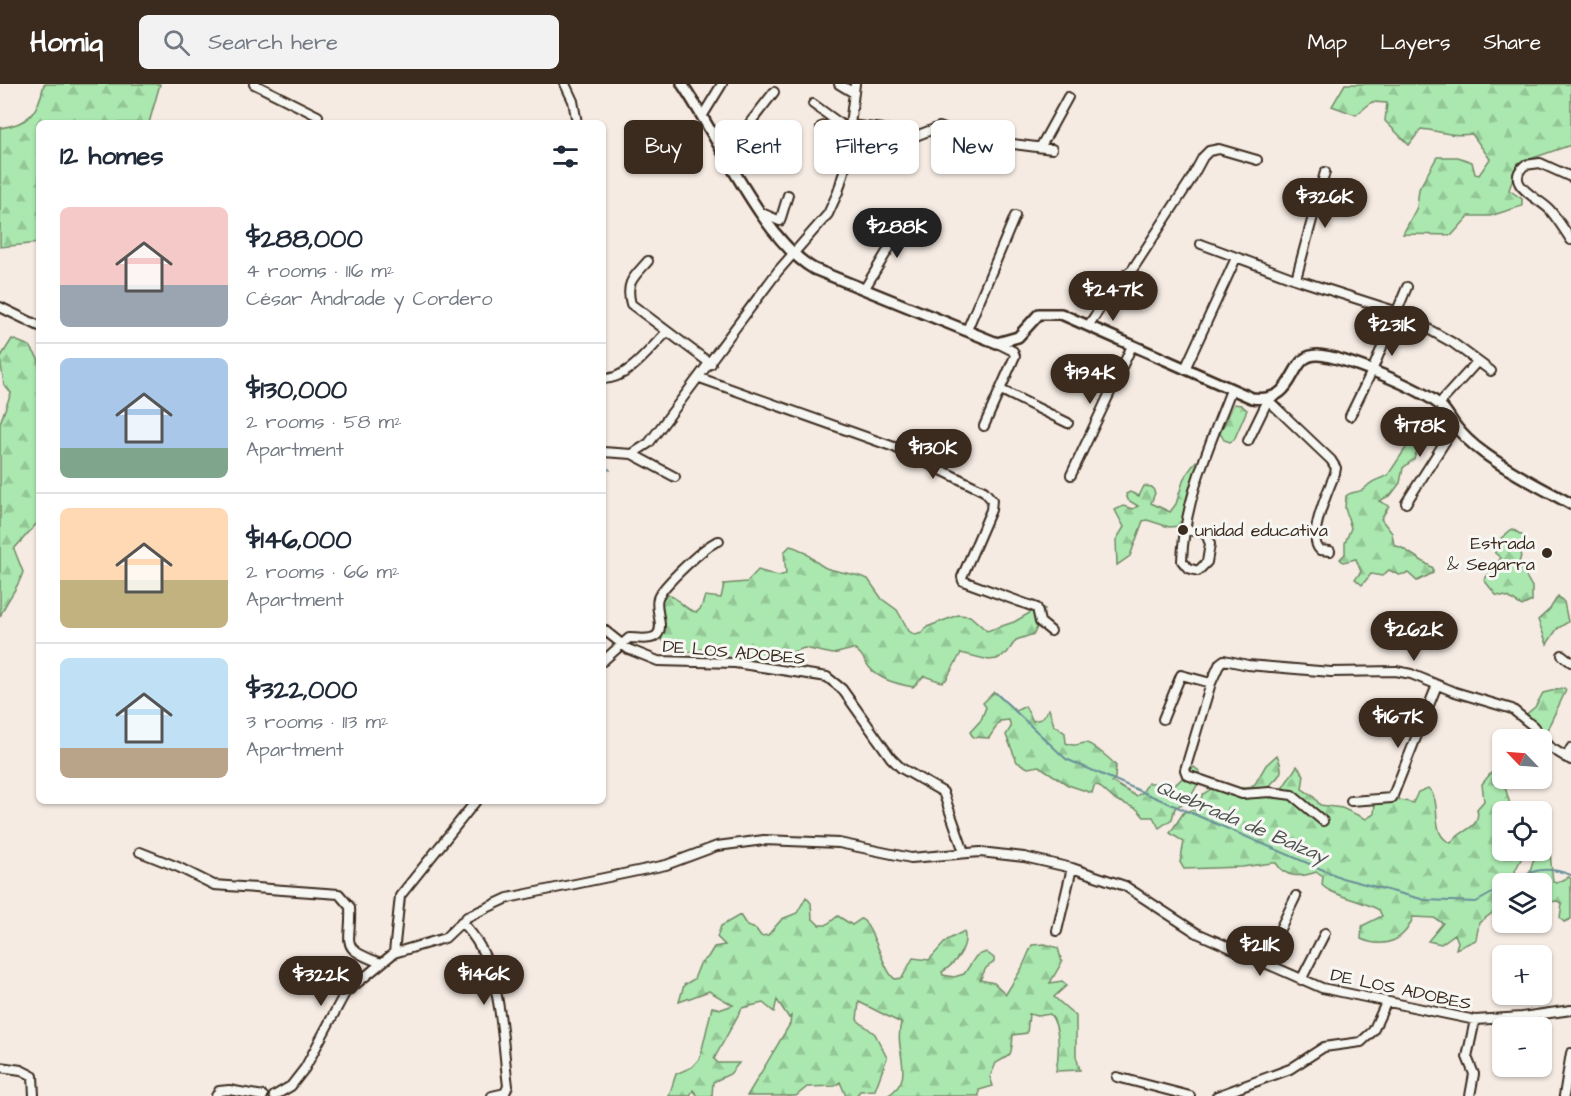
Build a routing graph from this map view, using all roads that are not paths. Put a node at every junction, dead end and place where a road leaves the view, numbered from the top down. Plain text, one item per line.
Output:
1 (254, 84) edge
2 (565, 84) edge
3 (682, 84) edge
4 (722, 84) edge
5 (838, 84) edge
6 (854, 88) edge
7 (774, 92) dead end
8 (1068, 97) dead end
9 (813, 104) dead end
10 (703, 115) junction
11 (318, 116) dead end
12 (576, 120) edge
13 (752, 120) edge
14 (837, 120) edge
15 (848, 120) edge
16 (919, 135) edge
17 (715, 137) edge
18 (1041, 146) junction
19 (1052, 149) dead end
20 (1257, 160) dead end
21 (1325, 172) dead end
22 (737, 174) edge
23 (843, 174) edge
24 (1571, 177) edge
25 (788, 195) dead end
26 (762, 213) junction
27 (1015, 216) dead end
28 (908, 218) dead end
29 (1571, 240) edge
30 (1201, 244) dead end
31 (792, 255) junction
32 (1236, 258) junction
33 (648, 261) dead end
34 (1296, 279) junction
35 (1407, 287) dead end
36 (865, 288) junction
37 (0, 307) edge
38 (1398, 312) junction
39 (36, 325) edge
40 (1088, 326) junction
41 (967, 330) junction
42 (667, 332) junction
43 (997, 343) junction
44 (1132, 346) junction
45 (1477, 362) junction
46 (711, 364) junction
47 (1185, 369) junction
48 (1372, 371) junction
49 (1491, 371) dead end
50 (700, 378) junction
51 (606, 379) edge
52 (1001, 390) junction
53 (1231, 390) junction
54 (1268, 400) junction
55 (1439, 404) junction
56 (1350, 416) dead end
57 (1068, 423) dead end
58 (984, 426) dead end
59 (1455, 426) junction
60 (1248, 441) dead end
61 (606, 452) edge
62 (632, 454) junction
63 (1071, 475) dead end
64 (675, 477) dead end
65 (1406, 503) dead end
66 (1571, 504) edge
67 (1185, 529) junction
68 (719, 541) dead end
69 (1330, 551) dead end
70 (1051, 631) dead end
71 (607, 637) edge
72 (622, 644) junction
73 (1563, 655) dead end
74 (606, 658) edge
75 (1571, 662) edge
76 (1211, 683) junction
77 (1437, 685) junction
78 (1162, 719) dead end
79 (1571, 748) edge
80 (1568, 759) edge
81 (1351, 801) dead end
82 (474, 804) edge
83 (1323, 821) dead end
84 (140, 852) dead end
85 (964, 852) junction
86 (1072, 868) junction
87 (1296, 896) dead end
88 (461, 922) junction
89 (1057, 931) dead end
90 (1325, 933) dead end
91 (394, 953) junction
92 (381, 963) junction
93 (1263, 964) junction
94 (1301, 980) junction
95 (1386, 1003) junction
96 (1571, 1010) edge
97 (1474, 1020) junction
98 (1571, 1053) edge
99 (0, 1067) edge
100 (1117, 1077) dead end
101 (34, 1096) edge
102 (216, 1096) edge
103 (263, 1096) edge
104 (274, 1096) edge
105 (492, 1096) edge
106 (1190, 1096) edge
107 (1217, 1096) edge
108 (1470, 1096) edge
109 (1564, 1096) edge

1 - 11 street
2 - 12 street
3 - 10 street
4 - 10 street
5 - 6 street
6 - 15 street
7 - 13 street
8 - 18 street
9 - 14 street
10 - 17 street
16 - 18 street
18 - 19 street
20 - 40 street
21 - 34 street
22 - 26 street
23 - 31 street
24 - 29 street
25 - 26 street
26 - 31 street
27 - 41 street
28 - 36 street
30 - 32 street
31 - 36 street
31 - 46 street
32 - 34 street
32 - 47 street
33 - 42 street
34 - 38 street
35 - 38 street
36 - 41 street
37 - 39 street
38 - 45 street
38 - 48 street
40 - 43 street
40 - 44 street
41 - 43 street
42 - 46 street
42 - 51 street
43 - 52 street
44 - 47 street
44 - 63 street
45 - 49 street
45 - 55 street
46 - 50 street
47 - 53 street
48 - 54 street
48 - 55 street
48 - 56 street
50 - 62 street
50 - 70 street
52 - 57 street
52 - 58 street
53 - 54 street
53 - 67 street
54 - 60 street
54 - 69 street
55 - 59 street
59 - 65 street
59 - 66 street
61 - 62 street
62 - 64 street
67 - 67 street
68 - 72 street
71 - 72 street, DE LOS ADOBES
72 - 74 street
72 - 85 street, DE LOS ADOBES
73 - 75 street
76 - 77 street
76 - 78 street
76 - 83 street
77 - 80 street
77 - 81 street
79 - 80 street
82 - 91 street
84 - 92 street
85 - 86 street, DE LOS ADOBES
85 - 88 street
86 - 89 street
86 - 93 street, DE LOS ADOBES
87 - 93 street
88 - 91 street
88 - 105 street
90 - 94 street
91 - 92 street
92 - 104 street
93 - 94 street, DE LOS ADOBES
94 - 95 street, DE LOS ADOBES
95 - 97 street, DE LOS ADOBES
95 - 107 street
96 - 97 street, DE LOS ADOBES
97 - 108 street
98 - 109 street
99 - 101 street
100 - 106 street
102 - 103 street

